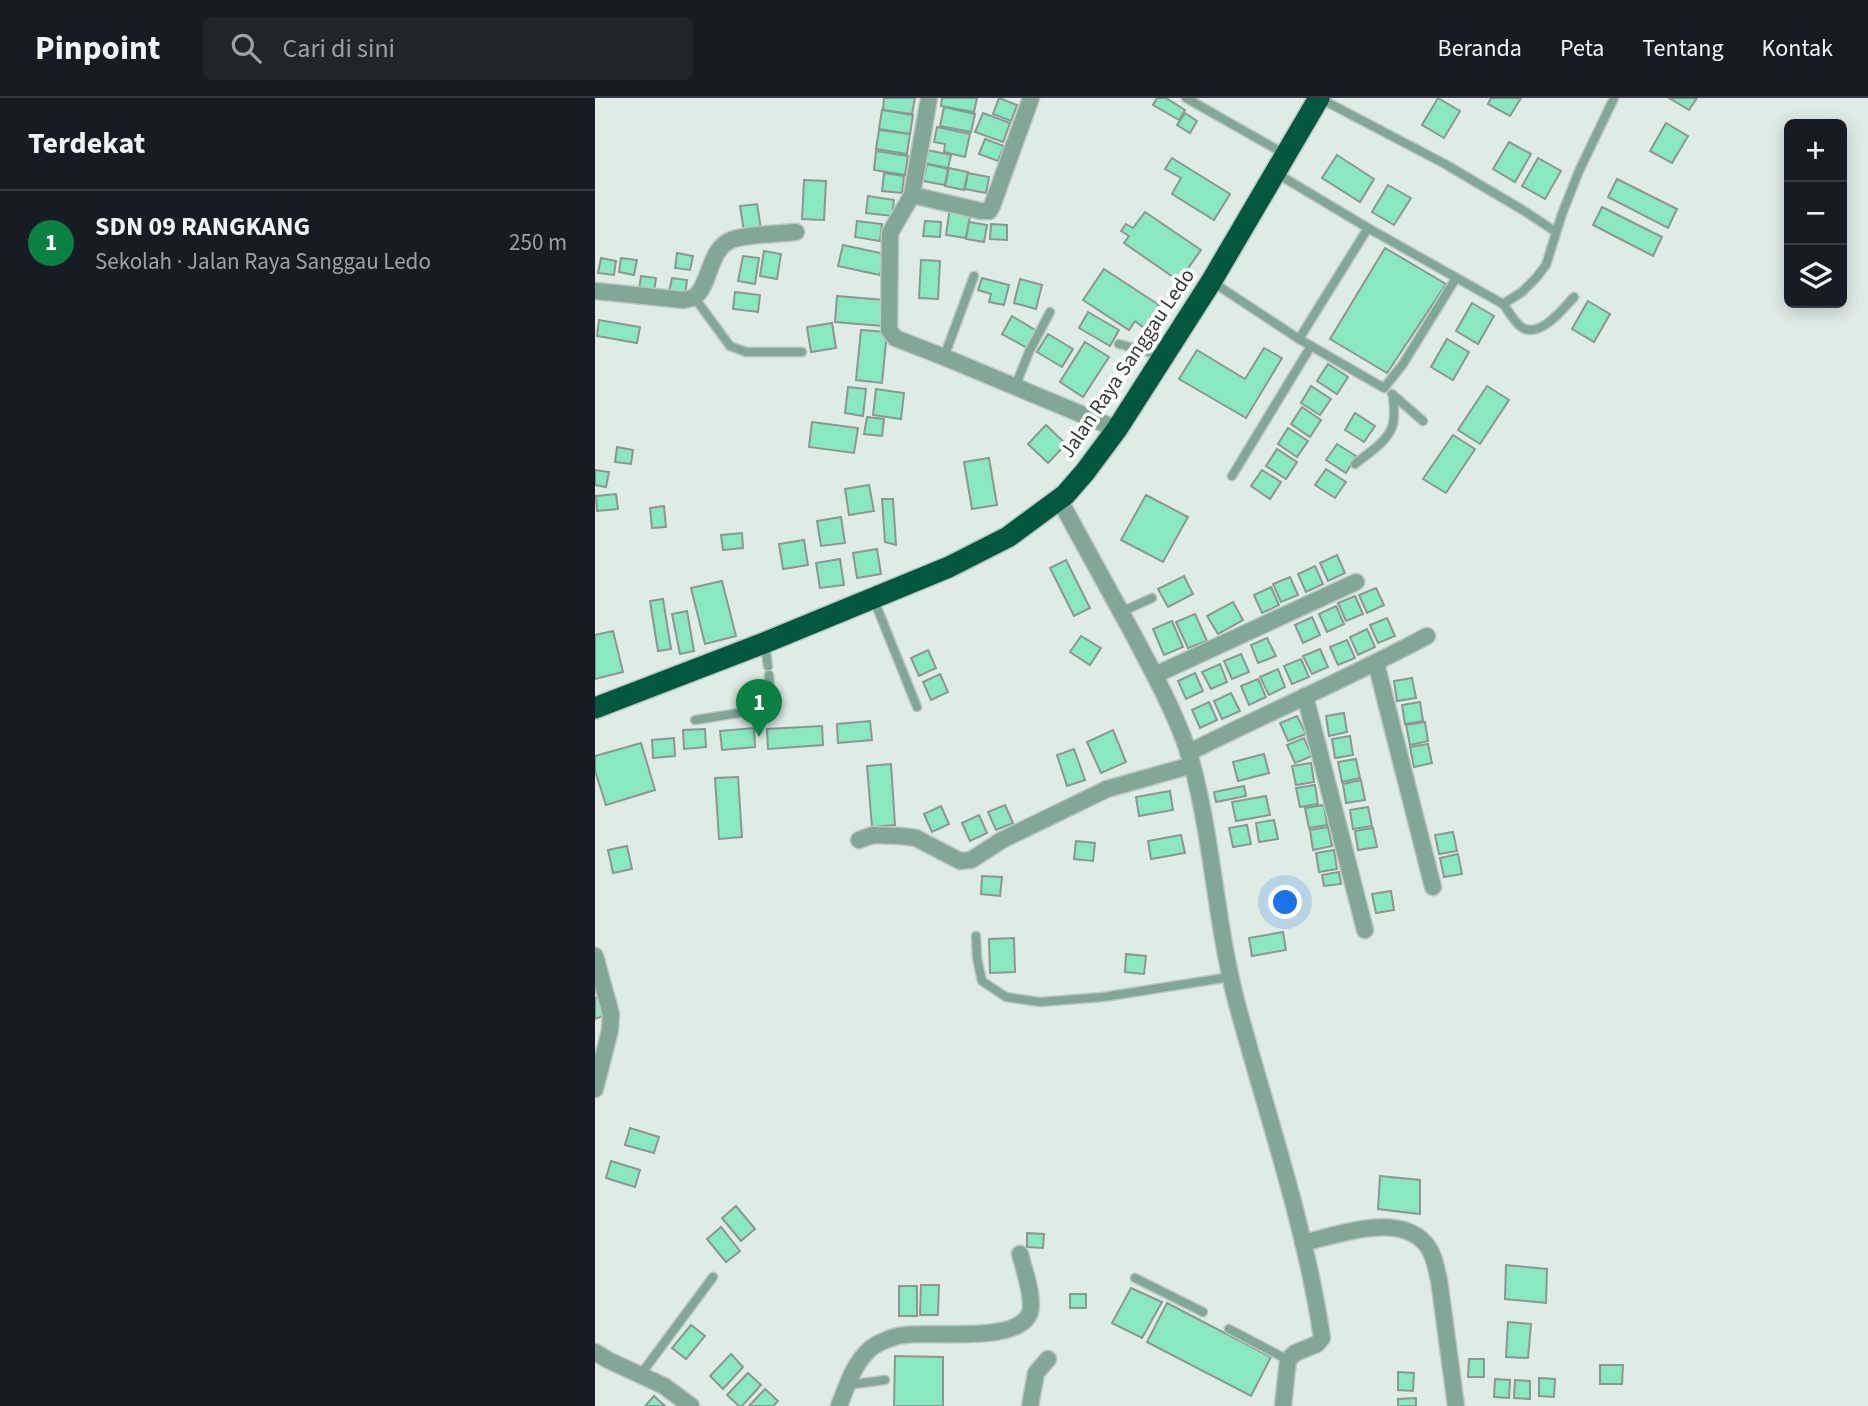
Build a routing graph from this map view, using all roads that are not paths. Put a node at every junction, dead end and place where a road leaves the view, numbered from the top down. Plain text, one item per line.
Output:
1 (929, 98) edge
2 (1031, 98) edge
3 (1186, 98) edge
4 (1319, 98) edge
5 (1614, 98) edge
6 (1281, 164) junction
7 (912, 195) junction
8 (1368, 228) junction
9 (796, 232) dead end
10 (1556, 232) junction
11 (974, 276) dead end
12 (1457, 278) junction
13 (1211, 282) junction
14 (595, 291) edge
15 (694, 297) junction
16 (1574, 297) dead end
17 (1503, 304) junction
18 (1050, 312) dead end
19 (1299, 339) junction
20 (1119, 344) dead end
21 (1311, 346) junction
22 (802, 352) dead end
23 (1164, 356) junction
24 (944, 357) junction
25 (1015, 387) junction
26 (1384, 388) junction
27 (1393, 395) junction
28 (1423, 421) dead end
29 (1117, 429) junction
30 (1355, 464) dead end
31 (1232, 476) dead end
32 (1059, 499) junction
33 (1356, 582) dead end
34 (1152, 598) dead end
35 (873, 600) junction
36 (1121, 612) junction
37 (1427, 636) dead end
38 (764, 643) junction
39 (1376, 663) junction
40 (768, 666) dead end
41 (769, 675) dead end
42 (1155, 675) junction
43 (1305, 696) junction
44 (917, 707) dead end
45 (595, 708) edge
46 (695, 720) dead end
47 (1190, 759) junction
48 (859, 840) dead end
49 (1433, 887) dead end
50 (1365, 930) dead end
51 (976, 936) dead end
52 (595, 957) edge
53 (1230, 977) junction
54 (595, 1088) edge
55 (1303, 1243) junction
56 (1020, 1254) dead end
57 (713, 1277) dead end
58 (1135, 1279) dead end
59 (1203, 1312) dead end
60 (1229, 1329) dead end
61 (595, 1352) edge
62 (1048, 1359) dead end
63 (1288, 1360) junction
64 (641, 1374) junction
65 (885, 1380) dead end
66 (847, 1385) junction
67 (691, 1406) edge
68 (839, 1406) edge
69 (1030, 1406) edge
70 (1283, 1406) edge
71 (1455, 1406) edge

1 - 7 street
2 - 7 street
3 - 6 lane
4 - 6 highway, Jalan Raya Sanggau Ledo
4 - 10 lane
5 - 10 lane
6 - 8 lane
6 - 13 highway, Jalan Raya Sanggau Ledo
7 - 24 street
8 - 12 lane
8 - 19 lane
9 - 15 street
10 - 17 lane
11 - 24 lane
12 - 17 lane
12 - 26 lane
13 - 19 lane
13 - 23 highway, Jalan Raya Sanggau Ledo
14 - 15 street
15 - 22 lane
16 - 17 lane
18 - 25 lane
19 - 21 lane
20 - 23 lane
21 - 26 lane
21 - 31 lane
23 - 29 highway, Jalan Raya Sanggau Ledo
24 - 25 street
25 - 29 street
26 - 27 lane
27 - 28 lane
27 - 30 lane
29 - 32 highway, Jalan Raya Sanggau Ledo
32 - 35 highway, Jalan Raya Sanggau Ledo
32 - 36 street
33 - 42 street
34 - 36 lane
35 - 38 highway, Jalan Raya Sanggau Ledo
35 - 44 lane
36 - 42 street
37 - 39 street
38 - 40 lane
38 - 45 highway, Jalan Raya Sanggau Ledo
39 - 43 street
39 - 49 street
41 - 46 lane
42 - 47 street
43 - 47 street
43 - 50 street
47 - 48 street
47 - 53 street
51 - 53 lane
52 - 54 street
53 - 55 street
55 - 63 street
55 - 71 street
56 - 66 street
57 - 64 lane
58 - 59 lane
60 - 63 lane
61 - 64 street
62 - 69 street
63 - 70 street
64 - 67 street
65 - 66 lane
66 - 68 street

